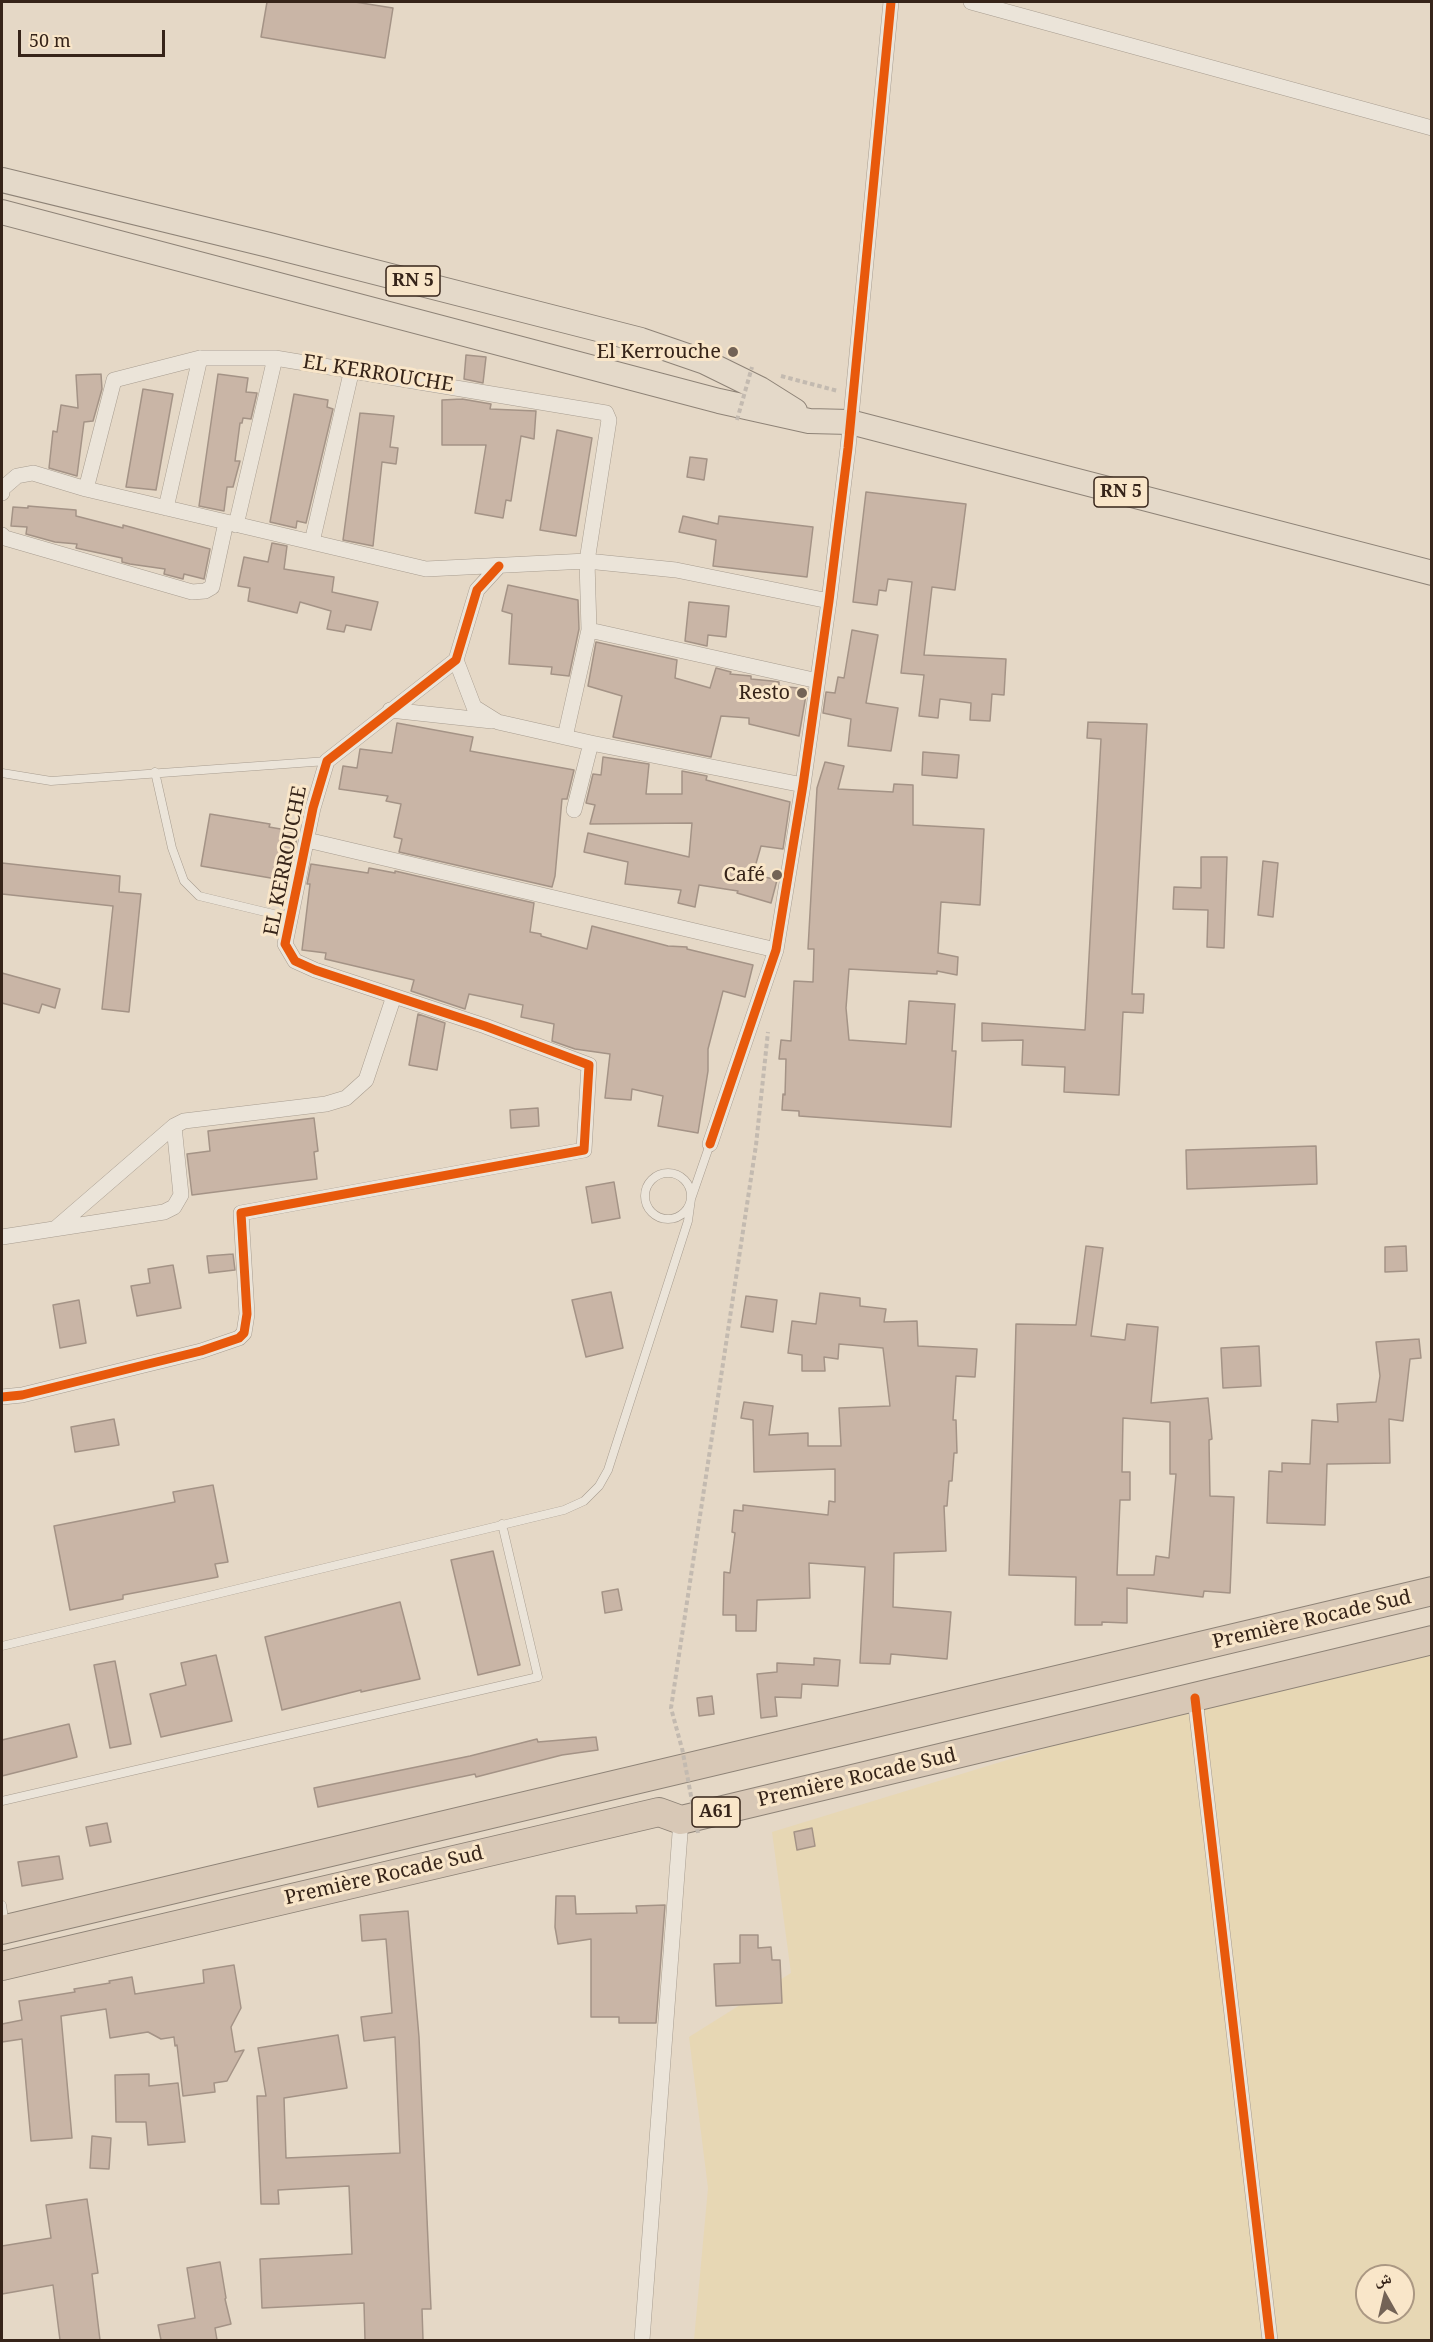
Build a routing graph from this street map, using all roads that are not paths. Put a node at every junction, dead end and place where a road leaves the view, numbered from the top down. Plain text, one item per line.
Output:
1 (891, 2) edge
2 (971, 2) edge
3 (1431, 129) edge
4 (2, 180) edge
5 (2, 212) edge
6 (200, 358) junction
7 (274, 358) junction
8 (352, 369) junction
9 (809, 421) junction
10 (850, 422) junction
11 (86, 489) junction
12 (2, 493) edge
13 (166, 508) junction
14 (231, 523) junction
15 (2, 535) edge
16 (312, 542) junction
17 (587, 561) junction
18 (499, 566) junction
19 (1431, 573) edge
20 (829, 602) junction
21 (590, 630) junction
22 (456, 660) junction
23 (818, 681) junction
24 (390, 710) junction
25 (498, 722) junction
26 (565, 737) junction
27 (591, 743) junction
28 (327, 761) junction
29 (155, 772) junction
30 (2, 773) edge
31 (803, 784) junction
32 (574, 810) dead end
33 (307, 840) junction
34 (290, 918) junction
35 (776, 950) junction
36 (394, 996) junction
37 (174, 1126) junction
38 (710, 1144) joint
39 (691, 1199) junction
40 (56, 1228) junction
41 (2, 1236) edge
42 (2, 1397) edge
43 (502, 1524) junction
44 (1431, 1591) edge
45 (1431, 1640) edge
46 (2, 1646) edge
47 (1195, 1698) junction
48 (2, 1801) edge
49 (690, 1826) junction
50 (3, 1921) edge
51 (2, 1966) edge
52 (642, 2340) edge
53 (1270, 2340) edge

1 - 10 street
2 - 3 street
4 - 9 main road, RN 5
5 - 9 main road, RN 5
6 - 7 street, EL KERROUCHE
6 - 11 street, EL KERROUCHE
6 - 13 street
7 - 8 street, EL KERROUCHE
7 - 14 street
8 - 16 street
8 - 17 street, EL KERROUCHE
9 - 10 main road, RN 5
10 - 19 main road, RN 5
10 - 20 street
11 - 12 street
11 - 13 street
13 - 14 street
14 - 15 street
14 - 16 street
16 - 18 street
17 - 18 street
17 - 20 street
17 - 21 street
18 - 22 street
20 - 23 street
21 - 23 street
21 - 26 street
22 - 24 street
22 - 25 street
23 - 31 street
24 - 25 street
24 - 28 street
25 - 26 street
26 - 27 street
27 - 31 street
27 - 32 street
28 - 29 lane
28 - 33 street, EL KERROUCHE
29 - 30 lane
29 - 34 lane
31 - 35 street
33 - 34 street, EL KERROUCHE
33 - 35 street, EL KERROUCHE
34 - 36 street, EL KERROUCHE
35 - 38 street
36 - 37 street
36 - 42 street, EL KERROUCHE
37 - 40 street
37 - 40 street
38 - 39 lane
39 - 39 lane
39 - 43 lane
40 - 41 street
43 - 46 lane
43 - 48 lane
44 - 50 highway, Première Rocade Sud
45 - 47 highway, Première Rocade Sud / A61
47 - 49 highway, Première Rocade Sud / A61
47 - 53 street
49 - 51 highway, Première Rocade Sud / A61
49 - 52 street

